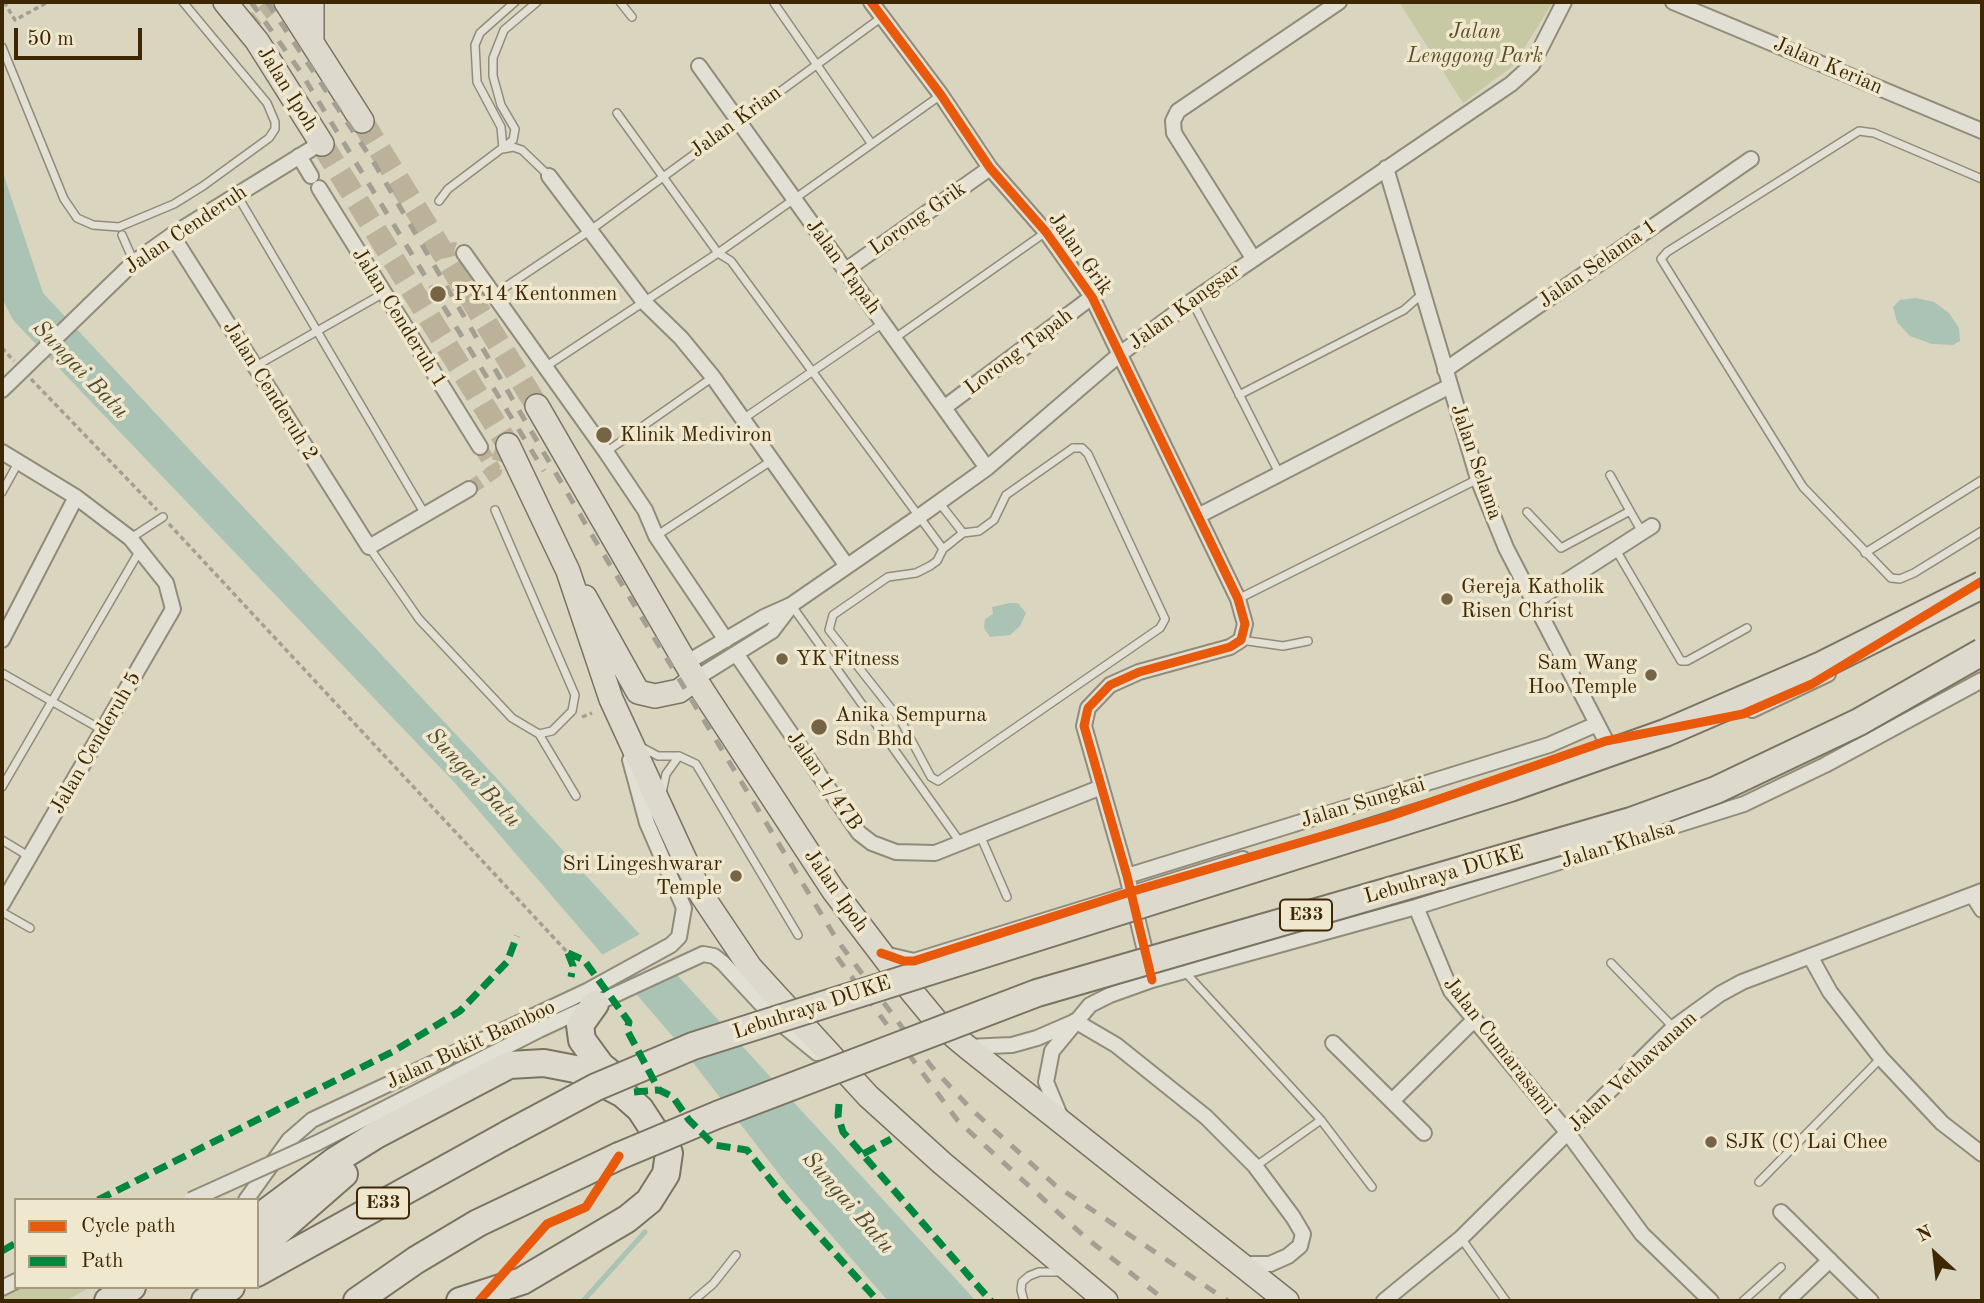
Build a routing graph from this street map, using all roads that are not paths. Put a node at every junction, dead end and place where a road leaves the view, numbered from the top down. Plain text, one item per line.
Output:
1 (183, 2) edge
2 (225, 2) edge
3 (286, 2) edge
4 (312, 2) edge
5 (515, 2) edge
6 (537, 2) edge
7 (620, 2) edge
8 (871, 2) edge
9 (1339, 2) edge
10 (1564, 2) edge
11 (1673, 2) edge
12 (774, 3) edge
13 (632, 17) dead end
14 (882, 17) junction
15 (313, 42) junction
16 (2, 47) edge
17 (817, 64) junction
18 (699, 66) dead end
19 (941, 95) junction
20 (617, 113) dead end
21 (362, 121) tunnel mouth
22 (738, 121) junction
23 (1982, 131) edge
24 (871, 143) junction
25 (322, 144) joint
26 (503, 149) junction
27 (299, 156) junction
28 (1751, 159) dead end
29 (990, 168) junction
30 (1386, 168) junction
31 (549, 176) joint
32 (662, 176) junction
33 (1982, 179) edge
34 (237, 195) junction
35 (793, 200) junction
36 (439, 201) dead end
37 (592, 229) junction
38 (1046, 232) junction
39 (122, 235) dead end
40 (172, 235) junction
41 (464, 253) dead end
42 (718, 253) junction
43 (1253, 258) junction
44 (134, 262) junction
45 (846, 270) junction
46 (384, 293) junction
47 (1423, 293) junction
48 (495, 294) junction
49 (1092, 298) junction
50 (1192, 301) junction
51 (644, 302) junction
52 (884, 323) junction
53 (316, 330) junction
54 (895, 338) junction
55 (1119, 354) junction
56 (253, 367) junction
57 (545, 367) junction
58 (1445, 370) junction
59 (811, 372) junction
60 (713, 377) junction
61 (1450, 386) junction
62 (2, 390) edge
63 (1239, 395) junction
64 (537, 406) tunnel mouth
65 (945, 407) junction
66 (742, 421) junction
67 (508, 445) tunnel mouth
68 (480, 447) tunnel mouth
69 (2, 452) edge
70 (606, 452) junction
71 (771, 461) junction
72 (18, 463) junction
73 (987, 468) junction
74 (1279, 473) junction
75 (1610, 475) dead end
76 (1478, 479) junction
77 (1982, 480) edge
78 (2, 492) edge
79 (461, 496) tunnel mouth
80 (76, 497) junction
81 (938, 501) junction
82 (495, 510) dead end
83 (1630, 511) junction
84 (1527, 512) dead end
85 (426, 516) junction
86 (1198, 516) junction
87 (163, 517) road end
88 (917, 518) junction
89 (1647, 529) joint
90 (1982, 531) edge
91 (963, 533) junction
92 (656, 536) junction
93 (130, 538) junction
94 (369, 547) junction
95 (943, 549) junction
96 (1615, 549) junction
97 (140, 550) junction
98 (1865, 553) junction
99 (847, 566) junction
100 (568, 572) junction
101 (1982, 583) edge
102 (1238, 599) junction
103 (1535, 601) junction
104 (791, 605) junction
105 (1747, 628) dead end
106 (1243, 636) junction
107 (2, 640) edge
108 (726, 640) junction
109 (1308, 641) dead end
110 (1982, 652) edge
111 (737, 655) junction
112 (690, 671) junction
113 (2, 673) edge
114 (1982, 680) edge
115 (52, 701) junction
116 (621, 720) junction
117 (1597, 724) junction
118 (104, 731) junction
119 (539, 734) junction
120 (1606, 741) junction
121 (631, 742) junction
122 (679, 756) junction
123 (2, 788) edge
124 (1099, 788) junction
125 (576, 796) dead end
126 (659, 804) junction
127 (979, 834) junction
128 (2, 840) edge
129 (960, 842) junction
130 (30, 857) junction
131 (1127, 876) junction
132 (1130, 892) junction
133 (1978, 894) edge
134 (1007, 897) dead end
135 (2, 904) edge
136 (1416, 907) junction
137 (1982, 910) edge
138 (2, 912) edge
139 (30, 928) dead end
140 (797, 935) dead end
141 (881, 953) junction
142 (1810, 956) junction
143 (1611, 963) dead end
144 (1185, 972) junction
145 (1152, 980) junction
146 (592, 997) junction
147 (1474, 1020) junction
148 (1075, 1021) junction
149 (1673, 1028) junction
150 (1333, 1043) dead end
151 (967, 1047) junction
152 (1881, 1058) junction
153 (575, 1069) junction
154 (861, 1089) junction
155 (1392, 1101) junction
156 (1321, 1120) junction
157 (1063, 1125) junction
158 (1424, 1133) dead end
159 (1568, 1133) junction
160 (669, 1153) junction
161 (1982, 1154) edge
162 (1255, 1167) junction
163 (1759, 1182) dead end
164 (1372, 1187) dead end
165 (195, 1198) edge
166 (247, 1198) edge
167 (1781, 1212) dead end
168 (259, 1217) edge
169 (1461, 1238) junction
170 (259, 1248) edge
171 (736, 1255) dead end
172 (1830, 1260) junction
173 (1238, 1264) junction
174 (1781, 1267) dead end
175 (259, 1272) edge
176 (1075, 1275) junction
177 (1403, 1287) junction
178 (129, 1289) edge
179 (205, 1289) edge
180 (227, 1289) edge
181 (108, 1301) edge
182 (189, 1301) edge
183 (205, 1301) edge
184 (356, 1301) edge
185 (460, 1301) edge
186 (692, 1301) edge
187 (1024, 1301) edge
188 (1091, 1301) edge
189 (1106, 1301) edge
190 (1286, 1301) edge
191 (1384, 1301) edge
192 (1393, 1301) edge
193 (1506, 1301) edge
194 (1710, 1301) edge
195 (1743, 1301) edge
196 (1787, 1301) edge
197 (1871, 1301) edge

1 - 16 lane
2 - 25 main road, Jalan Ipoh
3 - 15 main road
4 - 15 main road
5 - 26 lane
6 - 26 lane
7 - 13 lane
8 - 14 street, Jalan Grik
9 - 43 street
10 - 30 street, Jalan Kangsar
11 - 23 street, Jalan Kerian
12 - 17 lane
14 - 17 lane, Jalan Krian
14 - 19 street, Jalan Grik
15 - 21 main road
17 - 22 lane, Jalan Krian
17 - 24 lane
18 - 22 street, Jalan Tapah
19 - 24 lane
19 - 29 street, Jalan Grik
20 - 32 lane
22 - 32 lane, Jalan Krian
22 - 35 street, Jalan Tapah
24 - 35 lane
25 - 27 street, Jalan Cenderuh
26 - 31 lane
26 - 36 lane
27 - 34 street, Jalan Cenderuh
27 - 46 street, Jalan Cenderuh 1
28 - 58 street, Jalan Selama 1
29 - 38 street, Jalan Grik
29 - 45 street, Lorong Grik
30 - 43 street, Jalan Kangsar
30 - 47 street, Jalan Selama
31 - 37 street
32 - 37 lane, Jalan Krian
32 - 42 lane
33 - 98 lane
34 - 40 street, Jalan Cenderuh
34 - 53 lane
35 - 42 lane
35 - 45 street, Jalan Tapah
37 - 48 lane, Jalan Krian
37 - 51 street
38 - 49 street, Jalan Grik
38 - 54 lane
39 - 44 lane
40 - 44 street, Jalan Cenderuh
40 - 56 street, Jalan Cenderuh 2
41 - 48 street
42 - 51 lane
42 - 59 lane
43 - 50 street, Jalan Kangsar
44 - 62 street, Jalan Cenderuh
45 - 52 street, Jalan Tapah
46 - 53 lane
46 - 68 street, Jalan Cenderuh 1
47 - 58 street, Jalan Selama
47 - 63 lane
48 - 57 street
49 - 55 street, Jalan Grik
49 - 65 street, Lorong Tapah
50 - 55 street, Jalan Kangsar
50 - 63 lane
51 - 57 lane
51 - 60 street
52 - 54 street, Jalan Tapah
52 - 59 lane
53 - 56 lane
53 - 85 lane
54 - 65 street, Jalan Tapah
55 - 73 street, Jalan Kangsar
55 - 86 street, Jalan Grik
56 - 94 street, Jalan Cenderuh 2
57 - 70 street
58 - 61 street, Jalan Selama
59 - 66 lane
59 - 88 lane
60 - 66 street
60 - 70 lane
61 - 74 street
61 - 76 street, Jalan Selama
63 - 74 lane
64 - 112 main road, Jalan Ipoh
65 - 73 street, Jalan Tapah
66 - 71 street
67 - 100 main road
69 - 72 street
70 - 92 street
71 - 92 lane
71 - 99 street
72 - 78 lane
72 - 80 street
73 - 81 street, Jalan Kangsar
74 - 86 street
75 - 83 lane
76 - 102 lane
76 - 103 street, Jalan Selama
77 - 98 lane
79 - 85 street
80 - 93 street
80 - 107 street
81 - 88 street, Jalan Kangsar
81 - 91 lane
82 - 119 lane
83 - 84 lane
83 - 89 lane
85 - 94 street
86 - 102 street, Jalan Grik
87 - 93 lane
88 - 95 lane
88 - 99 street, Jalan Kangsar
89 - 96 street
90 - 98 lane
91 - 95 lane
91 - 95 lane
92 - 108 street
93 - 97 street
94 - 119 lane
96 - 103 street
96 - 105 lane
97 - 115 lane
97 - 118 street, Jalan Cenderuh 5
99 - 104 street, Jalan Kangsar
100 - 112 main road
100 - 116 main road
101 - 120 street
101 - 175 highway, Lebuhraya DUKE / E33, bridge
102 - 106 street, Jalan Grik
103 - 117 street, Jalan Selama
104 - 108 street, Jalan Kangsar
104 - 111 street, Jalan Kangsar
104 - 129 lane
106 - 109 lane
106 - 124 street
108 - 112 street, Jalan Kangsar
110 - 184 highway, Lebuhraya DUKE / E33, bridge
111 - 112 street, Jalan Kangsar
111 - 129 street, Jalan 1/47B
112 - 141 main road, Jalan Ipoh
113 - 115 lane
114 - 136 street, Jalan Khalsa
115 - 118 lane
115 - 123 lane
116 - 121 main road
116 - 146 street, Jalan Bukit Bamboo
117 - 120 street, Jalan Selama
117 - 131 street, Jalan Sungkai
118 - 130 street, Jalan Cenderuh 5
119 - 125 lane
120 - 132 street
121 - 122 lane
121 - 126 main road
122 - 126 lane
122 - 140 lane
124 - 127 street, Jalan 1/47B
124 - 131 street
126 - 154 main road
127 - 129 street, Jalan 1/47B
127 - 134 lane
128 - 130 lane
130 - 135 street, Jalan Cenderuh 5
131 - 132 street
132 - 141 street
132 - 145 street
133 - 137 street
133 - 142 street, Jalan Vethavanam
136 - 144 street, Jalan Khalsa
136 - 147 street, Jalan Cumarasami
138 - 139 lane
141 - 151 main road, Jalan Ipoh
142 - 149 street, Jalan Vethavanam
142 - 152 street
143 - 149 lane
144 - 145 street, Jalan Khalsa
144 - 156 lane
145 - 148 street, Jalan Khalsa
146 - 154 street, Jalan Bukit Bamboo
146 - 160 highway
146 - 165 street, Jalan Bukit Bamboo, bridge
146 - 166 street, Jalan Bukit Bamboo
147 - 155 street
147 - 159 street, Jalan Cumarasami
148 - 151 street, Jalan Khalsa
148 - 157 street, Jalan Khalsa
148 - 162 street
149 - 159 street, Jalan Vethavanam
150 - 155 street
151 - 157 main road, Jalan Ipoh
152 - 161 street
152 - 163 lane
153 - 160 highway
153 - 168 highway
153 - 170 highway
154 - 176 main road
155 - 158 street
156 - 162 lane
156 - 164 lane
157 - 173 main road, Jalan Ipoh
159 - 169 street, Jalan Vethavanam
159 - 194 street, Jalan Cumarasami
160 - 185 highway
162 - 173 street
167 - 172 street
169 - 177 street, Jalan Vethavanam
169 - 193 lane
171 - 186 lane
172 - 196 street
172 - 197 street
173 - 190 main road, Jalan Ipoh
174 - 195 lane
176 - 187 lane
176 - 188 lane
176 - 189 main road
177 - 191 street
177 - 192 street
178 - 181 highway
179 - 182 highway
180 - 183 highway

